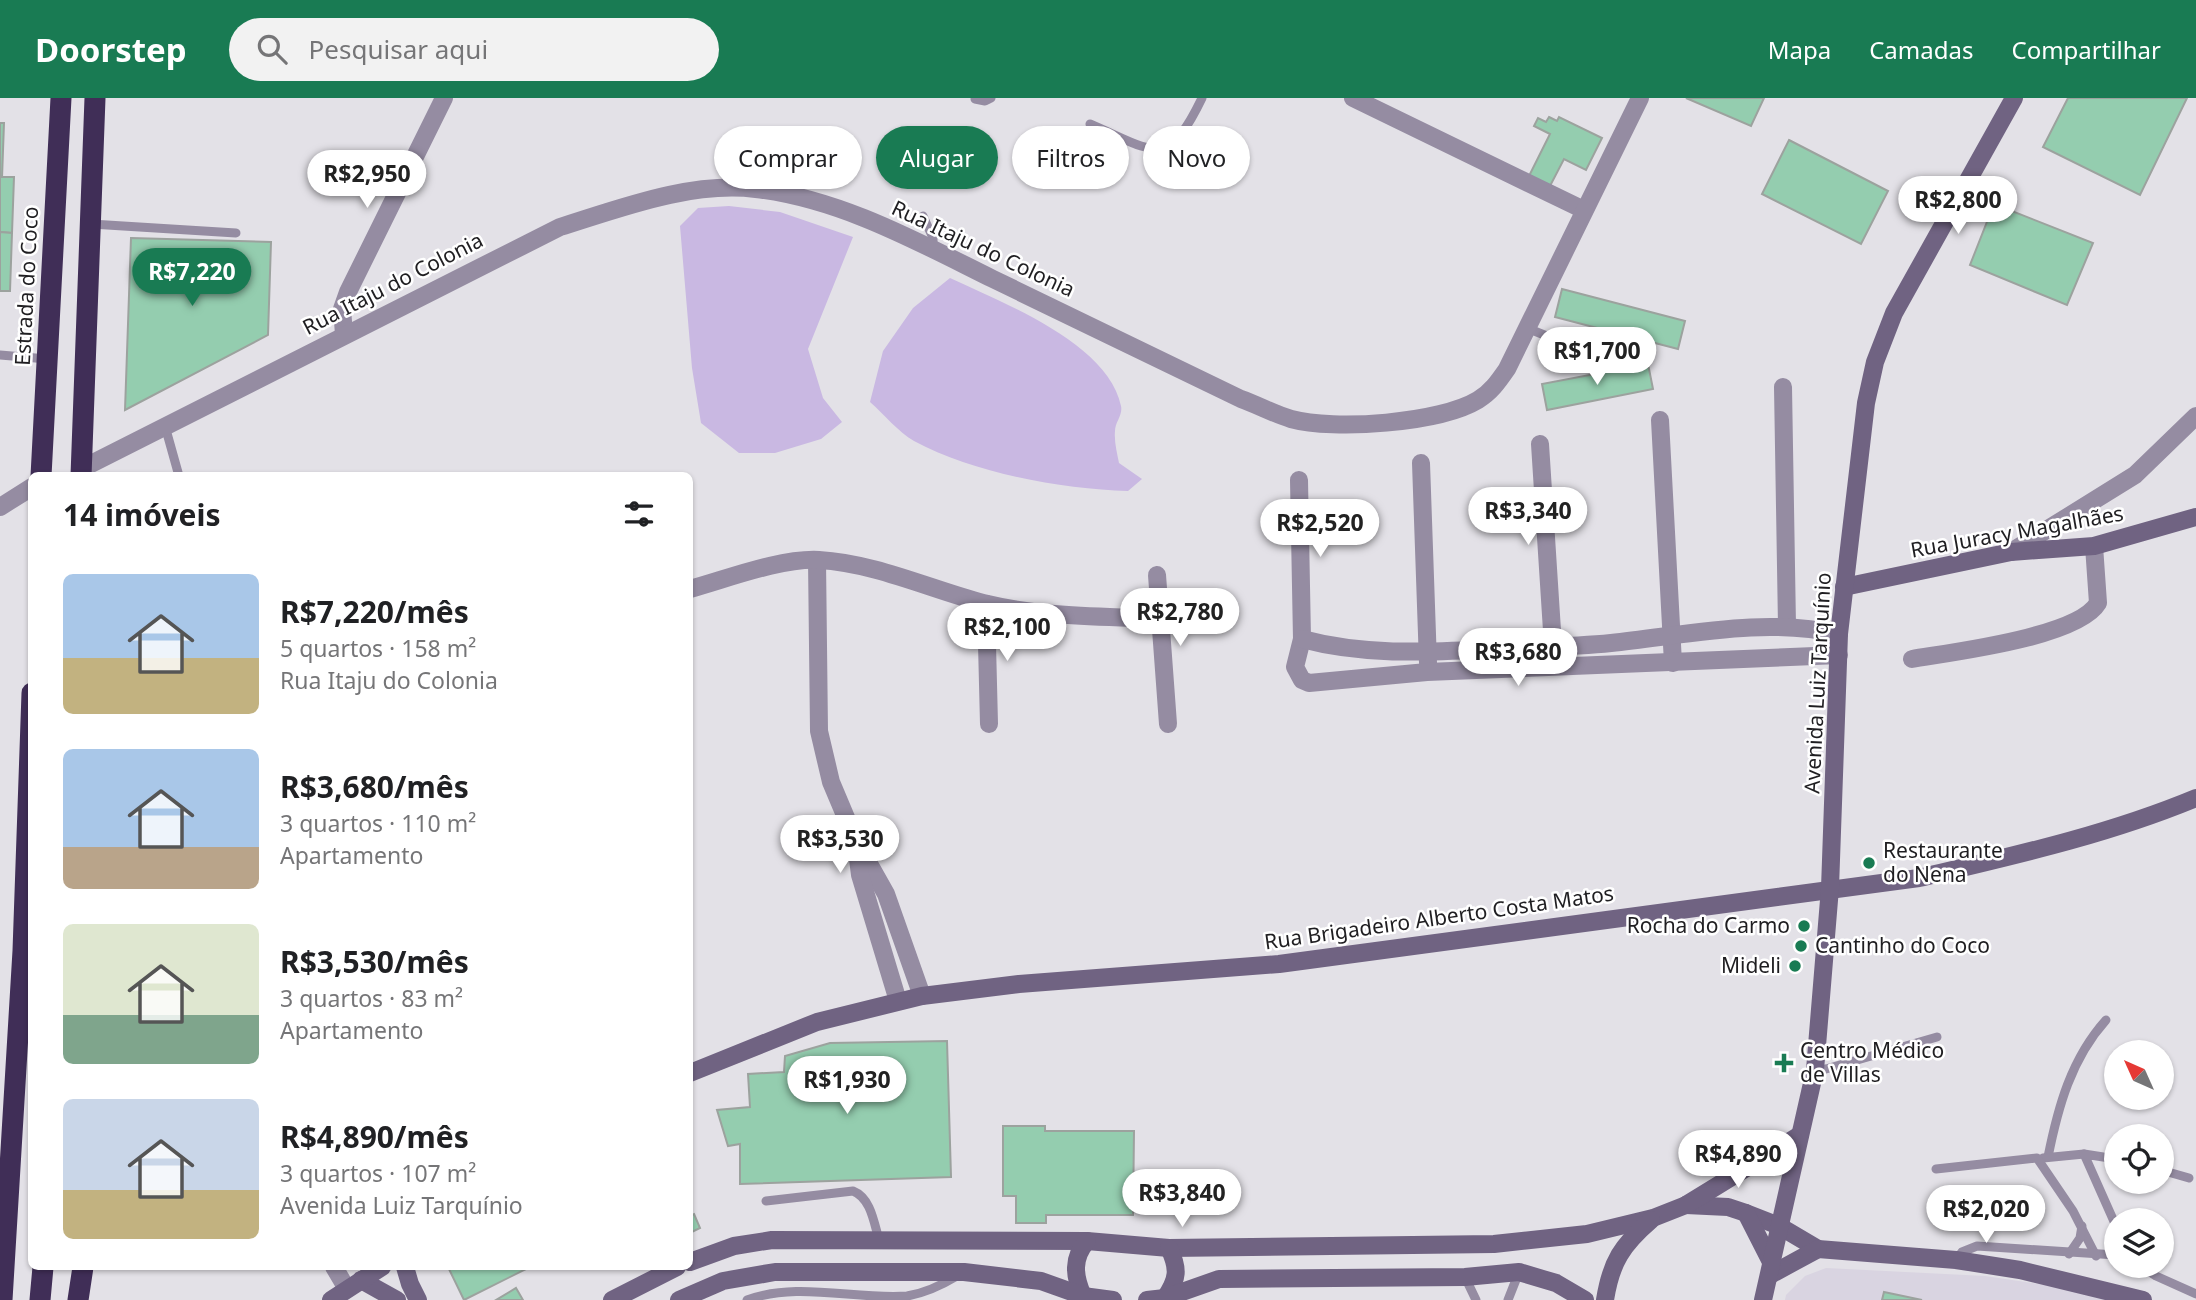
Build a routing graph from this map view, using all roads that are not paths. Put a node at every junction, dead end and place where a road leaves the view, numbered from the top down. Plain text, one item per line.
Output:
1 (61, 98) edge
2 (96, 98) edge
3 (444, 98) edge
4 (991, 98) edge
5 (1202, 98) edge
6 (1353, 98) edge
7 (1640, 98) edge
8 (2014, 98) edge
9 (975, 99) edge
10 (1090, 124) dead end
11 (1584, 210) junction
12 (923, 216) dead end
13 (90, 224) junction
14 (236, 233) dead end
15 (933, 249) junction
16 (1527, 328) junction
17 (344, 334) junction
18 (1649, 351) dead end
19 (0, 355) edge
20 (47, 359) junction
21 (1783, 387) dead end
22 (2196, 416) edge
23 (1660, 420) dead end
24 (165, 426) junction
25 (1540, 444) dead end
26 (1421, 463) dead end
27 (41, 472) edge
28 (81, 472) edge
29 (179, 472) edge
30 (1299, 480) dead end
31 (28, 490) edge
32 (0, 507) edge
33 (2196, 517) edge
34 (2094, 546) junction
35 (2011, 552) junction
36 (817, 560) junction
37 (1157, 575) dead end
38 (1844, 587) junction
39 (693, 588) edge
40 (986, 604) junction
41 (1158, 618) junction
42 (1787, 626) junction
43 (1752, 628) junction
44 (1673, 634) junction
45 (1839, 634) junction
46 (1302, 639) junction
47 (1611, 643) junction
48 (1553, 646) junction
49 (1428, 652) junction
50 (1839, 655) junction
51 (1748, 659) junction
52 (1912, 659) dead end
53 (1673, 663) junction
54 (1614, 665) junction
55 (1427, 672) junction
56 (989, 724) dead end
57 (1168, 724) dead end
58 (2196, 799) edge
59 (28, 818) edge
60 (855, 839) junction
61 (1830, 888) junction
62 (28, 938) edge
63 (23, 951) junction
64 (922, 996) junction
65 (898, 1001) junction
66 (2106, 1020) dead end
67 (1937, 1037) dead end
68 (1815, 1070) junction
69 (693, 1072) edge
70 (24, 1074) edge
71 (1800, 1135) junction
72 (2084, 1154) junction
73 (2048, 1157) junction
74 (2104, 1157) edge
75 (2037, 1158) junction
76 (1936, 1169) dead end
77 (2174, 1174) edge
78 (2189, 1178) dead end
79 (766, 1201) dead end
80 (1686, 1205) junction
81 (2108, 1208) edge
82 (1746, 1213) junction
83 (1653, 1218) junction
84 (1779, 1226) junction
85 (2082, 1226) junction
86 (1087, 1241) junction
87 (879, 1242) junction
88 (1169, 1248) junction
89 (1818, 1249) junction
90 (2069, 1254) junction
91 (2095, 1256) junction
92 (2104, 1256) edge
93 (693, 1261) edge
94 (1956, 1261) junction
95 (1771, 1269) junction
96 (43, 1270) edge
97 (83, 1270) edge
98 (338, 1270) edge
99 (377, 1270) edge
100 (406, 1270) edge
101 (671, 1270) edge
102 (964, 1272) junction
103 (1519, 1272) junction
104 (1465, 1277) junction
105 (2165, 1278) edge
106 (354, 1284) junction
107 (2196, 1294) edge
108 (1083, 1296) junction
109 (833, 1297) edge
110 (1166, 1298) junction
111 (2, 1300) edge
112 (40, 1300) edge
113 (78, 1300) edge
114 (331, 1300) edge
115 (397, 1300) edge
116 (418, 1300) edge
117 (612, 1300) edge
118 (679, 1300) edge
119 (747, 1300) edge
120 (1113, 1300) edge
121 (1147, 1300) edge
122 (1476, 1300) edge
123 (1508, 1300) edge
124 (1585, 1300) edge
125 (1605, 1300) edge
126 (1763, 1300) edge
127 (2143, 1300) edge

1 - 20 highway, Estrada do Coco
2 - 13 highway
3 - 17 street
4 - 9 lane
5 - 10 lane
6 - 11 street
7 - 11 street, Rua Itaju do Colonia
8 - 38 street, Avenida Luiz Tarquínio
11 - 16 street, Rua Itaju do Colonia
12 - 15 lane
13 - 14 lane
13 - 28 highway
15 - 16 street, Rua Itaju do Colonia
15 - 17 street, Rua Itaju do Colonia
16 - 18 lane
17 - 24 street, Rua Itaju do Colonia
19 - 20 lane
20 - 27 highway, Estrada do Coco
21 - 42 street
22 - 35 street
23 - 44 street
24 - 28 street, Rua Itaju do Colonia
24 - 29 lane
25 - 48 street
26 - 49 street
30 - 46 street
31 - 32 street
33 - 34 street, Rua Juracy Magalhães
34 - 35 street, Rua Juracy Magalhães
34 - 52 street
35 - 38 street, Rua Juracy Magalhães
36 - 39 street
36 - 40 street
36 - 60 street
37 - 41 street
38 - 45 street, Avenida Luiz Tarquínio
40 - 41 street
40 - 56 street
41 - 57 street
42 - 43 street
42 - 45 street
43 - 44 street
43 - 51 street
44 - 47 street
44 - 53 street
45 - 50 street, Avenida Luiz Tarquínio
46 - 49 street
46 - 55 street
47 - 48 street
47 - 54 street
48 - 49 street
49 - 55 street
50 - 51 street
50 - 61 street, Avenida Luiz Tarquínio
51 - 53 street
53 - 54 street
54 - 55 street
58 - 61 street, Rua Brigadeiro Alberto Costa Matos
59 - 63 highway
60 - 64 street
60 - 65 street
61 - 64 street, Rua Brigadeiro Alberto Costa Matos
61 - 68 street, Avenida Luiz Tarquínio
62 - 63 highway
63 - 70 highway
64 - 65 street, Rua Brigadeiro Alberto Costa Matos
65 - 69 street, Rua Brigadeiro Alberto Costa Matos
66 - 73 lane
67 - 68 lane
68 - 71 street, Avenida Luiz Tarquínio
70 - 111 highway
71 - 80 street
71 - 84 street, Avenida Luiz Tarquínio
72 - 73 lane
72 - 74 lane
72 - 81 lane
73 - 75 lane
75 - 76 lane
75 - 85 lane
77 - 78 lane
79 - 87 lane
80 - 82 street
80 - 83 street
82 - 84 street
82 - 95 street
83 - 88 street
83 - 125 street
84 - 89 street
84 - 95 street, Avenida Luiz Tarquínio
85 - 90 lane
85 - 91 lane
86 - 87 street
86 - 88 street
86 - 108 street
87 - 93 street
88 - 110 street
89 - 94 street
89 - 95 street
90 - 91 lane
90 - 94 lane
91 - 92 lane
94 - 127 street
95 - 126 street, Avenida Luiz Tarquínio
96 - 112 highway
97 - 113 highway
98 - 106 street
99 - 106 street
100 - 116 street
101 - 117 street
102 - 108 street
102 - 109 lane
102 - 118 street
103 - 104 street
103 - 123 lane
103 - 124 street
104 - 110 street
104 - 122 lane
105 - 107 lane
106 - 114 street
106 - 115 street
108 - 120 street
109 - 119 lane
110 - 121 street

